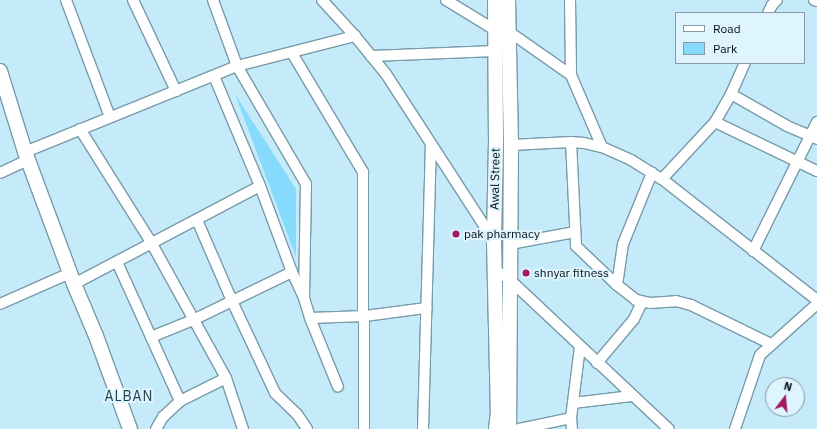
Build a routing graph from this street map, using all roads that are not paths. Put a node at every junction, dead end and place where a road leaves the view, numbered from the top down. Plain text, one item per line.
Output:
1 (66, 0) edge
2 (133, 0) edge
3 (212, 0) edge
4 (322, 0) edge
5 (446, 0) edge
6 (495, 0) edge
7 (508, 0) edge
8 (570, 0) edge
9 (777, 0) edge
10 (814, 0) edge
11 (817, 2) edge
12 (768, 12) edge
13 (502, 30) junction
14 (355, 36) junction
15 (496, 51) junction
16 (292, 53) junction
17 (372, 56) junction
18 (745, 64) edge
19 (237, 66) junction
20 (0, 72) edge
21 (571, 75) junction
22 (214, 76) junction
23 (176, 91) junction
24 (731, 94) junction
25 (110, 117) junction
26 (715, 122) junction
27 (817, 122) edge
28 (80, 129) junction
29 (814, 137) edge
30 (571, 142) junction
31 (431, 146) junction
32 (511, 146) junction
33 (602, 147) junction
34 (27, 156) junction
35 (798, 161) junction
36 (817, 171) edge
37 (0, 173) edge
38 (652, 173) junction
39 (662, 179) junction
40 (260, 186) junction
41 (197, 220) junction
42 (575, 232) junction
43 (494, 241) junction
44 (152, 244) junction
45 (510, 244) junction
46 (753, 251) junction
47 (117, 262) junction
48 (495, 270) junction
49 (292, 272) junction
50 (72, 279) junction
51 (509, 279) junction
52 (617, 285) junction
53 (304, 298) junction
54 (817, 300) edge
55 (232, 301) junction
56 (642, 302) junction
57 (0, 304) edge
58 (817, 304) edge
59 (426, 308) junction
60 (365, 316) junction
61 (310, 318) junction
62 (193, 320) junction
63 (151, 337) junction
64 (771, 344) junction
65 (580, 347) junction
66 (597, 363) junction
67 (226, 378) junction
68 (338, 387) dead end
69 (632, 396) junction
70 (180, 401) junction
71 (573, 403) junction
72 (571, 418) junction
73 (657, 425) edge
74 (130, 429) edge
75 (156, 429) edge
76 (244, 429) edge
77 (307, 429) edge
78 (364, 429) edge
79 (424, 429) edge
80 (496, 429) edge
81 (509, 429) edge
82 (518, 429) edge
83 (572, 429) edge
84 (669, 429) edge
85 (735, 429) edge

1 - 25 street
2 - 23 street
3 - 19 street
4 - 14 street
5 - 13 street
6 - 13 main road, Awal Street
7 - 13 main road, Awal Street
8 - 21 street
9 - 12 street
10 - 11 street
13 - 15 main road, Awal Street
13 - 21 street
13 - 32 main road, Awal Street
14 - 16 street
14 - 17 street
15 - 17 street
15 - 43 main road, Awal Street
16 - 19 street
16 - 60 street
17 - 31 street
18 - 24 street
19 - 22 street
19 - 53 street
20 - 34 main road
21 - 33 street
22 - 23 street
22 - 40 street
23 - 25 street
24 - 26 street
24 - 29 street
25 - 28 street
26 - 35 street
26 - 39 street
27 - 29 street
28 - 34 street
28 - 44 street
29 - 35 street
30 - 32 street
30 - 33 street
30 - 42 street
31 - 43 street
31 - 59 street
32 - 45 main road, Awal Street
33 - 38 street
34 - 37 street
34 - 50 main road
35 - 36 street
35 - 46 street
38 - 39 street
38 - 52 street
39 - 46 street
40 - 41 street
40 - 49 street
41 - 44 street
41 - 55 street
42 - 45 street
42 - 52 street
43 - 48 main road, Awal Street
44 - 47 street
44 - 62 street
45 - 51 main road, Awal Street
46 - 54 street
47 - 50 street
47 - 63 street
48 - 51 street
48 - 80 main road, Awal Street
49 - 53 street
49 - 55 street
50 - 57 street
50 - 74 main road
51 - 65 street
51 - 81 main road, Awal Street
52 - 56 street
53 - 61 street
55 - 62 street
55 - 77 street
56 - 64 street
56 - 66 street
58 - 64 street
59 - 60 street
59 - 79 street
60 - 61 street
60 - 78 street
61 - 68 street
62 - 63 street
62 - 67 street
63 - 70 street
64 - 85 street
65 - 66 street
65 - 71 street
66 - 69 street
67 - 70 street
67 - 76 street
69 - 71 street
69 - 73 street
70 - 75 street
71 - 72 street
72 - 82 street
72 - 83 street
73 - 84 street

